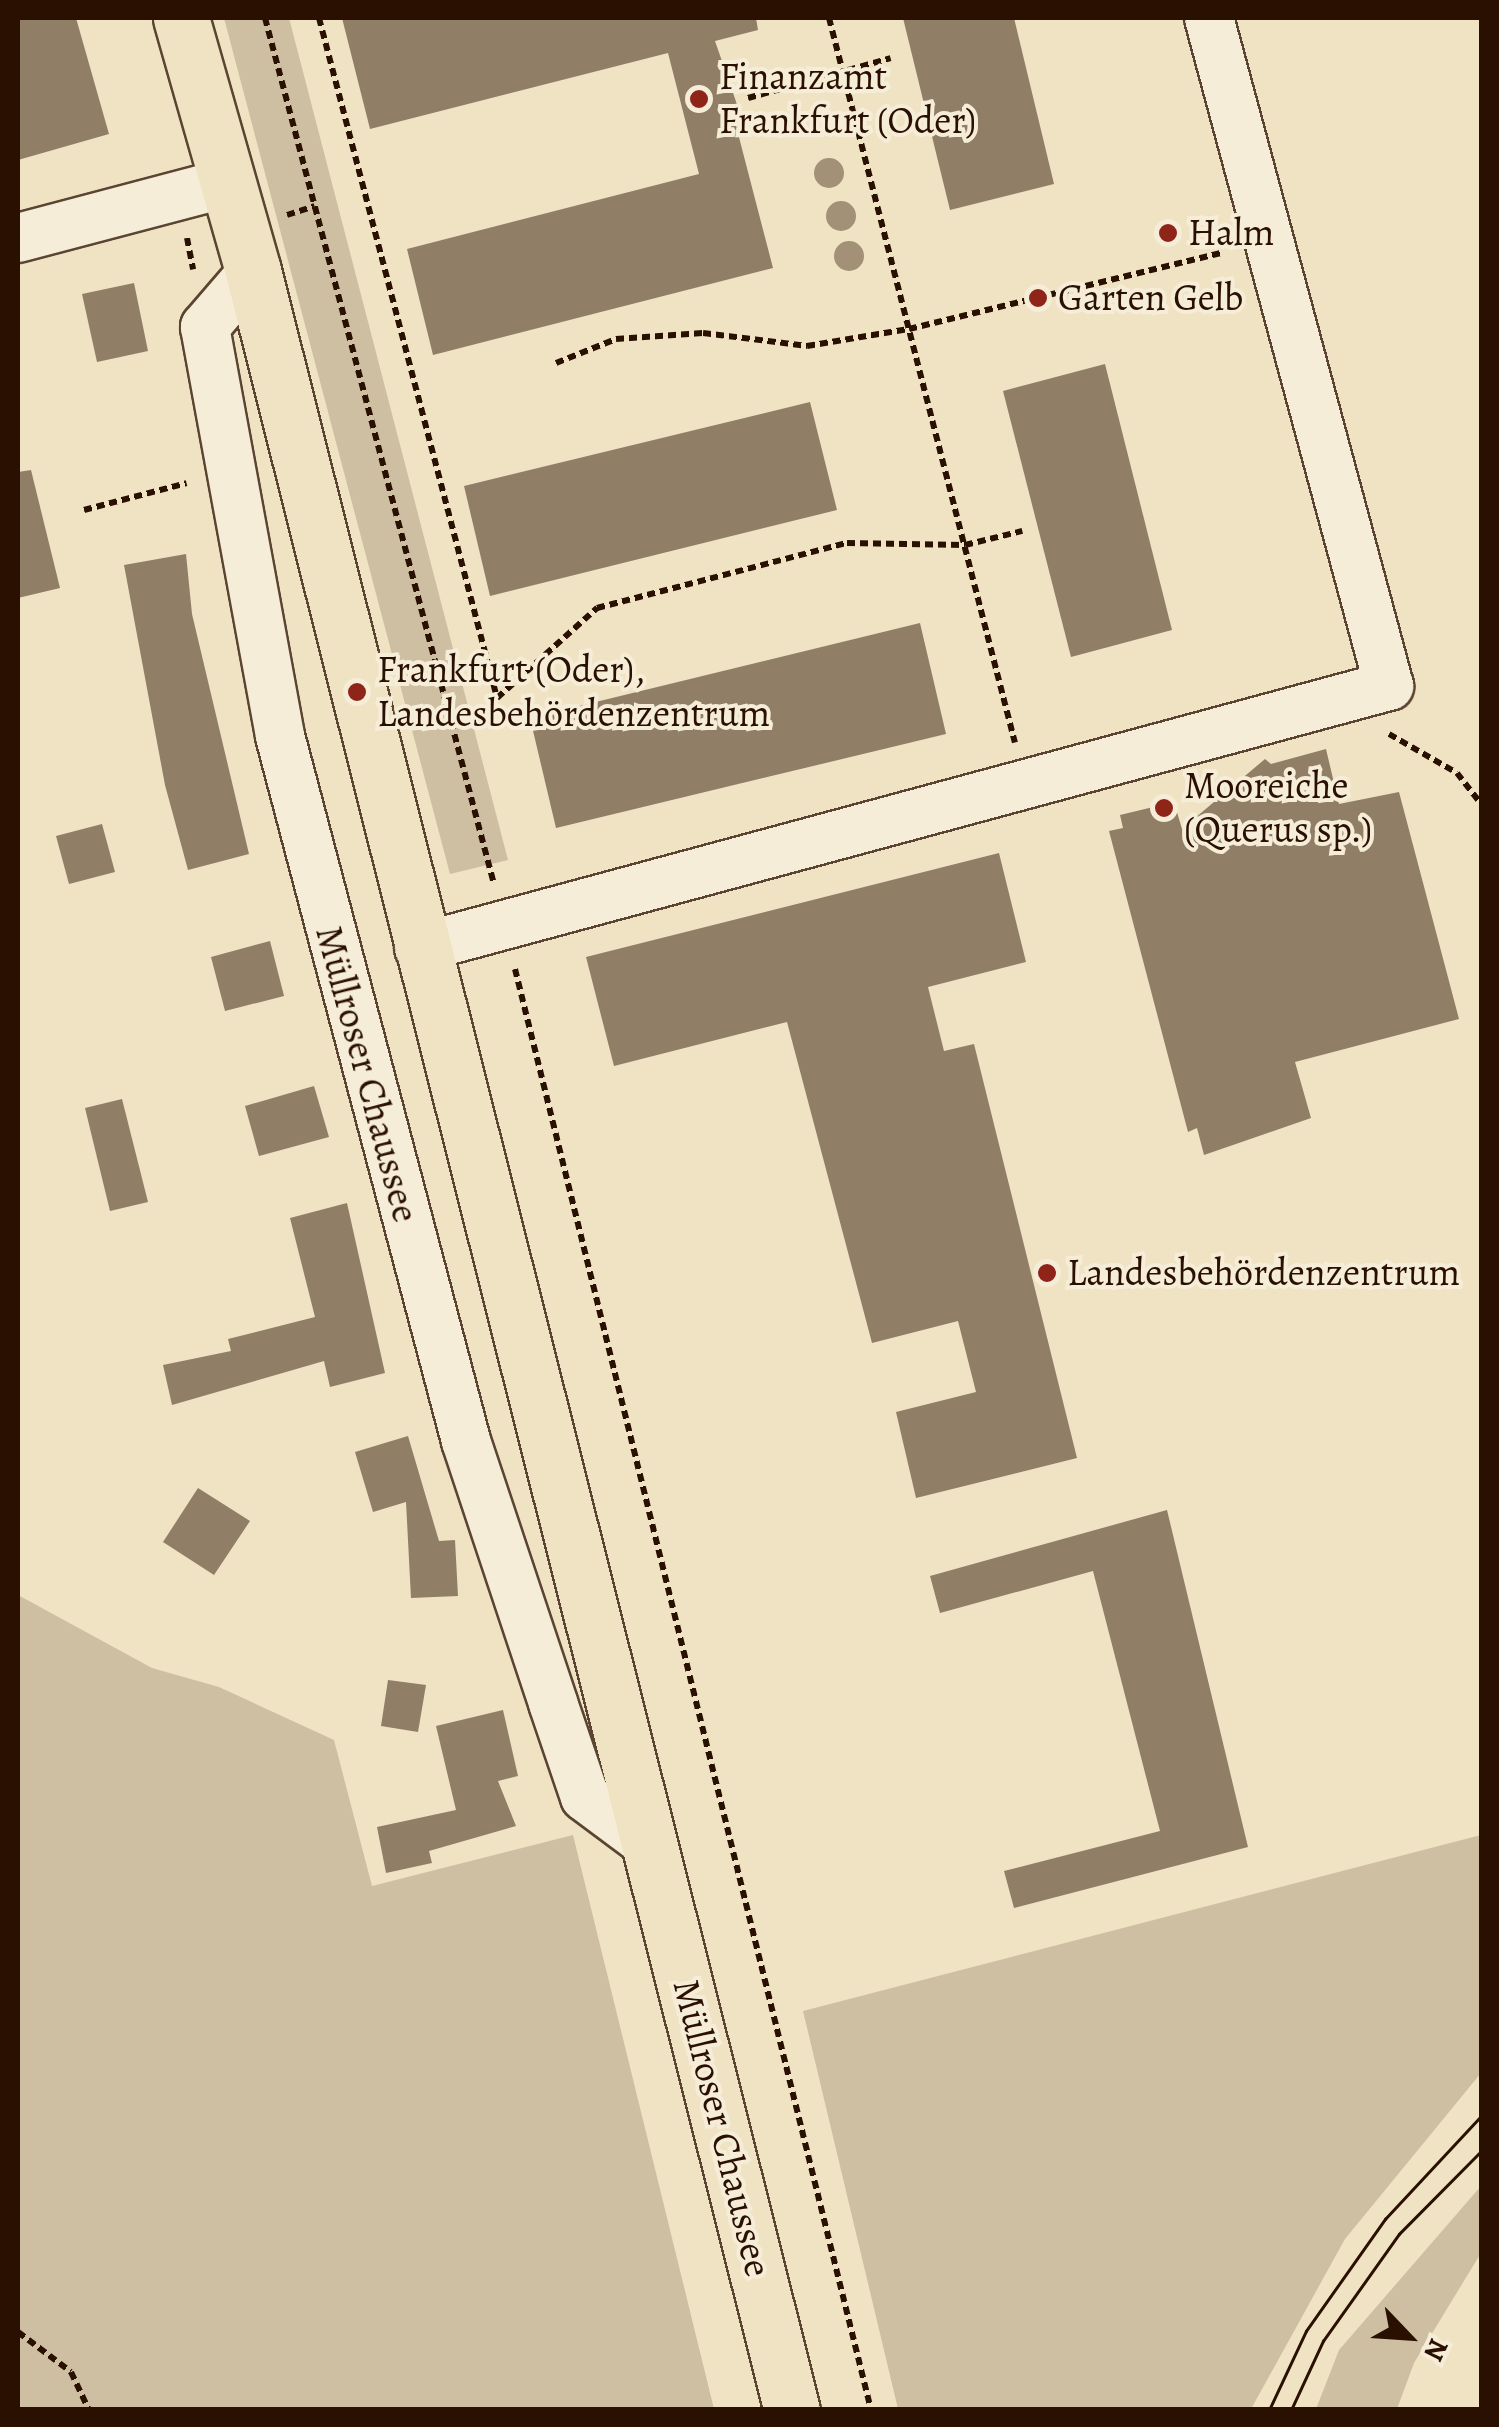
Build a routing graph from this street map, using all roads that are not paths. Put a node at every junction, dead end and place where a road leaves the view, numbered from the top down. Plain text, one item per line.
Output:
1 (181, 18) edge
2 (1209, 18) edge
3 (226, 183) junction
4 (18, 238) edge
5 (252, 271) junction
6 (419, 948) junction
7 (652, 1846) junction
8 (792, 2410) edge

1 - 3 main road, Müllroser Chaussee
2 - 6 street
3 - 4 street
3 - 5 main road, Müllroser Chaussee
5 - 6 main road, Müllroser Chaussee
5 - 7 street, Müllroser Chaussee
6 - 7 main road, Müllroser Chaussee
7 - 8 main road, Müllroser Chaussee

